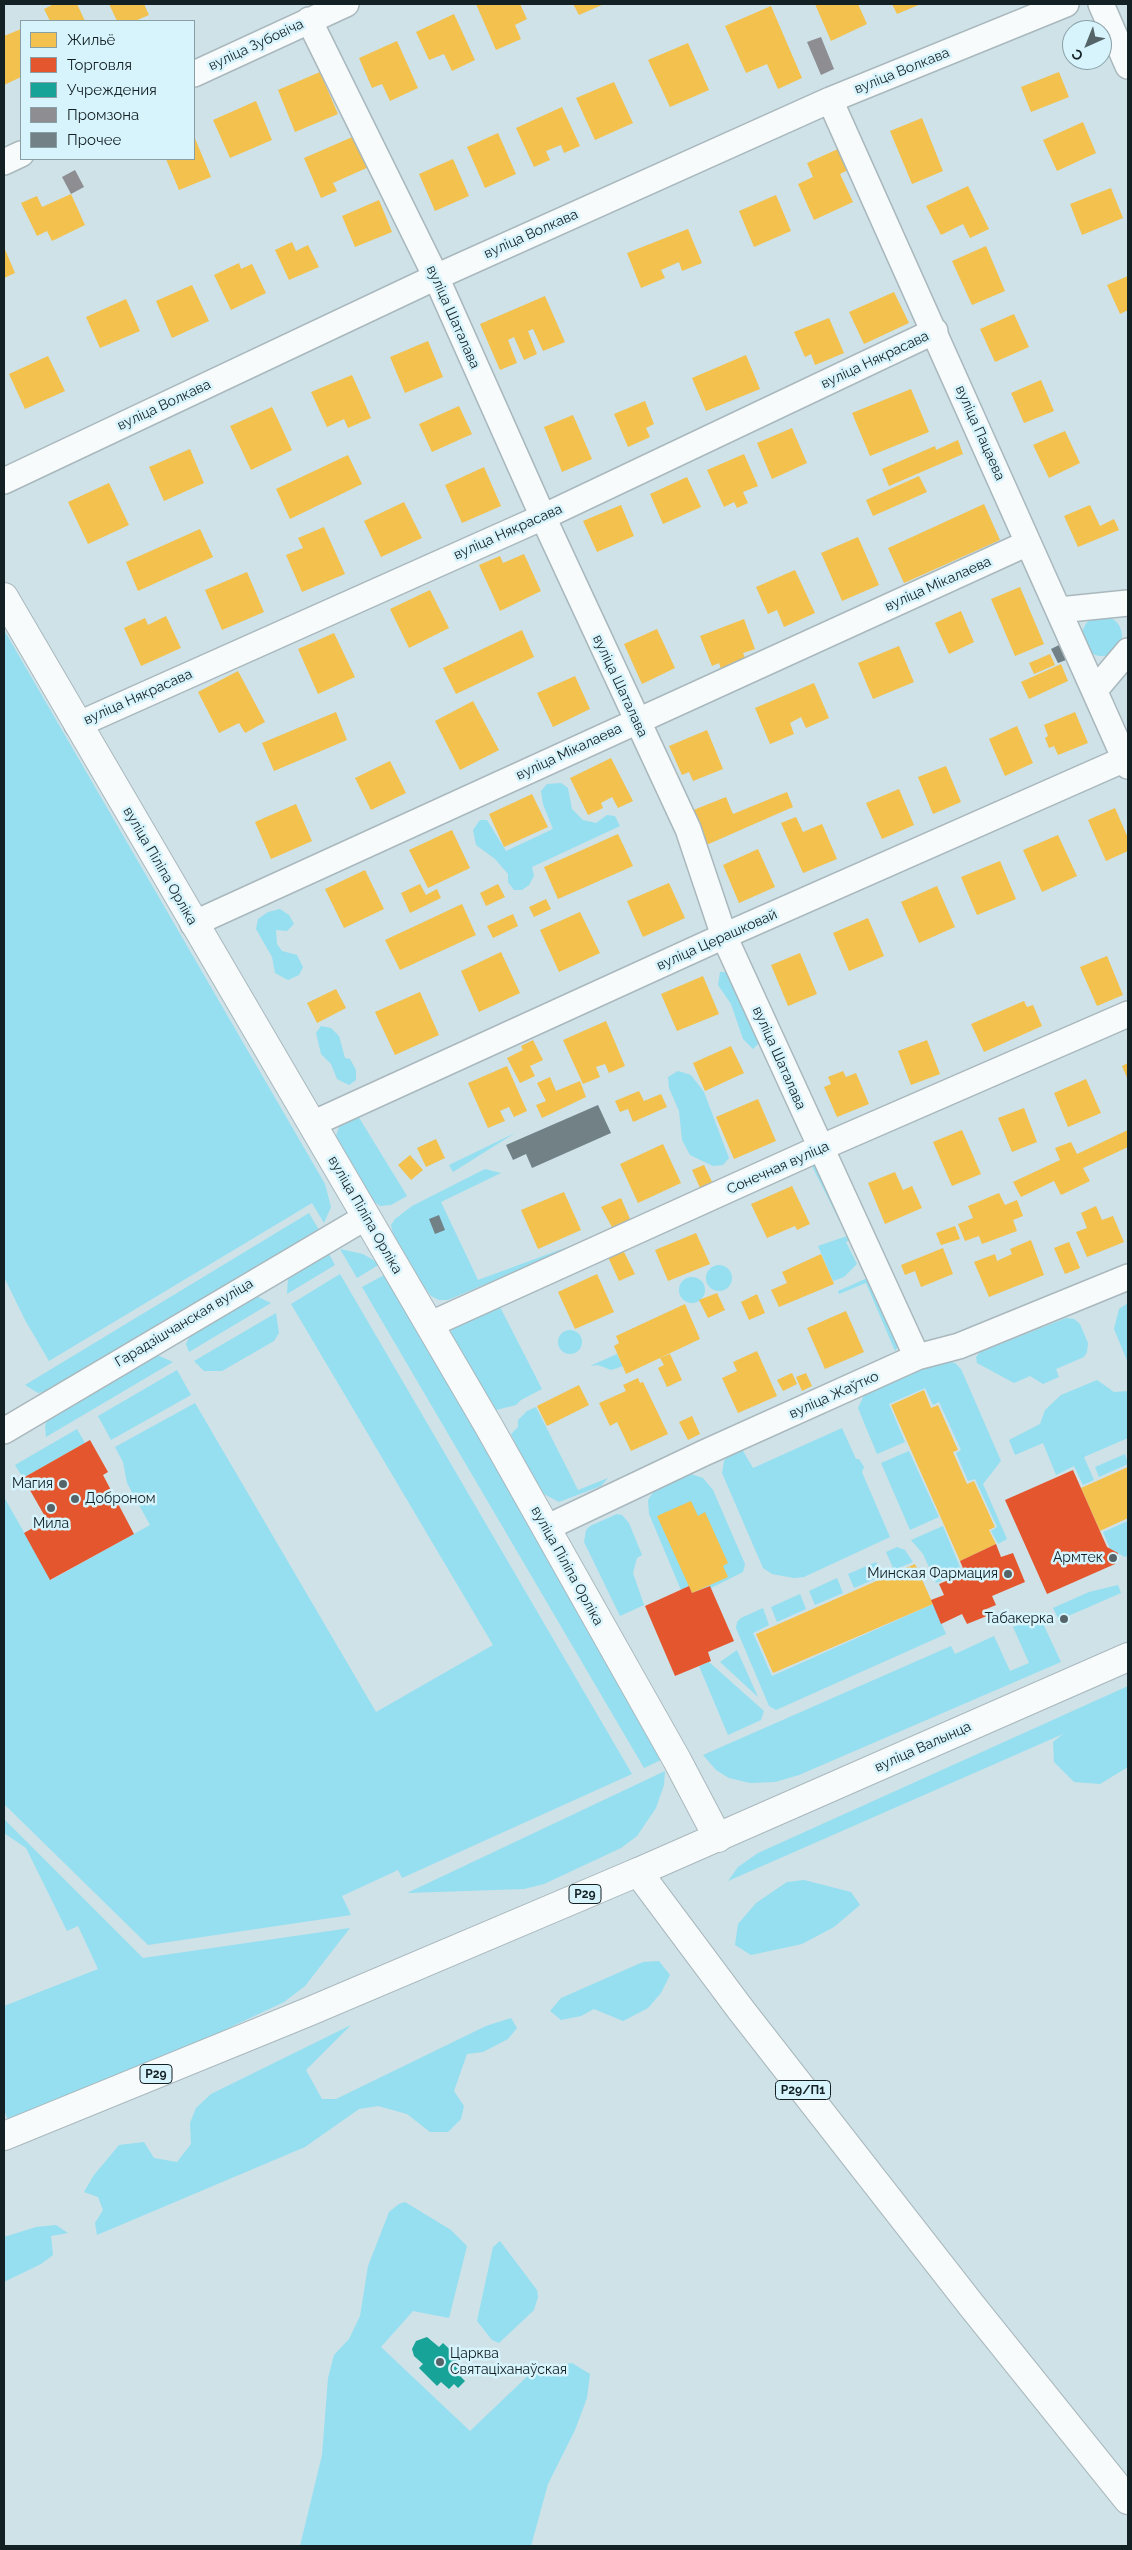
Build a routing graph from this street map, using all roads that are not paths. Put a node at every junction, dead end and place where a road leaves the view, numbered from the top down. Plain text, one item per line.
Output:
1 (346, 4) edge
2 (1066, 4) edge
3 (1101, 4) edge
4 (309, 20) junction
5 (1128, 66) edge
6 (195, 74) edge
7 (830, 100) junction
8 (20, 154) edge
9 (4, 162) edge
10 (436, 277) junction
11 (935, 331) junction
12 (4, 481) edge
13 (543, 516) junction
14 (1028, 543) junction
15 (4, 597) edge
16 (1128, 603) edge
17 (1059, 610) junction
18 (1128, 651) edge
19 (1095, 690) junction
20 (636, 721) junction
21 (77, 725) junction
22 (1127, 762) edge
23 (193, 924) junction
24 (724, 936) junction
25 (1128, 1014) edge
26 (312, 1124) junction
27 (820, 1148) junction
28 (366, 1217) junction
29 (1128, 1277) edge
30 (429, 1325) junction
31 (917, 1357) junction
32 (4, 1431) edge
33 (546, 1528) junction
34 (1128, 1656) edge
35 (718, 1838) junction
36 (638, 1872) junction
37 (4, 2136) edge
38 (1128, 2500) edge

1 - 4 street, вуліца Зубовіча
2 - 7 street, вуліца Волкава
3 - 5 street
4 - 6 street, вуліца Зубовіча
4 - 10 street, вуліца Шаталава
7 - 10 street, вуліца Волкава
7 - 11 street, вуліца Пацаева
8 - 9 street
10 - 12 street, вуліца Волкава
10 - 13 street, вуліца Шаталава
11 - 13 street, вуліца Някрасава
11 - 14 street, вуліца Пацаева
13 - 20 street, вуліца Шаталава
13 - 21 street, вуліца Някрасава
14 - 17 street, вуліца Пацаева
14 - 20 street, вуліца Мікалаева
15 - 21 main road, вуліца Піліпа Орліка
16 - 17 street
17 - 19 street, вуліца Пацаева
18 - 19 street
19 - 22 street, вуліца Пацаева
20 - 23 street, вуліца Мікалаева
20 - 24 street, вуліца Шаталава
21 - 23 main road, вуліца Піліпа Орліка
22 - 24 street, вуліца Церашковай
23 - 26 main road, вуліца Піліпа Орліка
24 - 26 street, вуліца Церашковай
24 - 27 street, вуліца Шаталава
25 - 27 street, Сонечная вуліца
26 - 28 main road, вуліца Піліпа Орліка
27 - 30 street, Сонечная вуліца
27 - 31 street, вуліца Шаталава
28 - 30 main road, вуліца Піліпа Орліка
28 - 32 street, Гарадзішчанская вуліца
29 - 31 street, вуліца Жаўтко
30 - 33 main road, вуліца Піліпа Орліка
31 - 33 street, вуліца Жаўтко
33 - 35 main road, вуліца Піліпа Орліка
34 - 35 main road, вуліца Валынца / Р29
35 - 36 main road, Р29
36 - 37 main road, Р29
36 - 38 main road, Р29/П1

